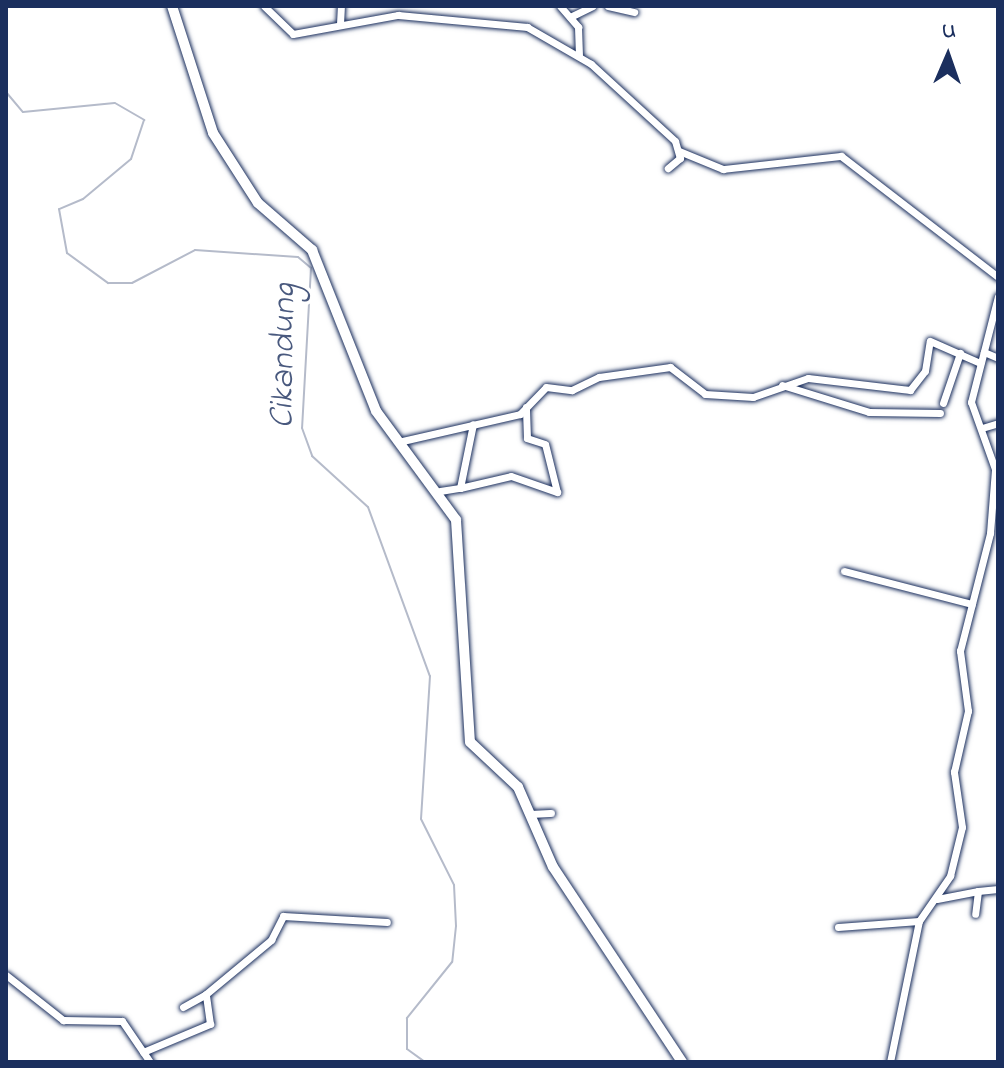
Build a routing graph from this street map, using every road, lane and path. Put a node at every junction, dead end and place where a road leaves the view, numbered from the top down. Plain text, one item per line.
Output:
1 (172, 6) edge
2 (264, 6) edge
3 (341, 6) edge
4 (389, 6) edge
5 (560, 6) edge
6 (593, 6) edge
7 (608, 6) edge
8 (634, 12) dead end
9 (570, 17) junction
10 (387, 18) junction
11 (340, 24) junction
12 (579, 55) junction
13 (679, 151) junction
14 (668, 168) dead end
15 (998, 277) edge
16 (998, 296) edge
17 (984, 352) junction
18 (960, 353) junction
19 (998, 358) edge
20 (980, 363) junction
21 (782, 385) junction
22 (943, 403) dead end
23 (526, 407) junction
24 (940, 413) dead end
25 (998, 423) edge
26 (473, 424) junction
27 (982, 428) junction
28 (396, 443) junction
29 (460, 488) junction
30 (440, 491) junction
31 (844, 571) dead end
32 (972, 604) junction
33 (551, 813) dead end
34 (529, 814) junction
35 (998, 889) edge
36 (978, 891) junction
37 (937, 899) junction
38 (975, 914) dead end
39 (919, 921) junction
40 (387, 922) dead end
41 (838, 927) dead end
42 (6, 975) edge
43 (206, 994) junction
44 (183, 1007) dead end
45 (143, 1052) junction
46 (150, 1062) edge
47 (682, 1062) edge
48 (890, 1062) edge

1 - 28 street
2 - 11 street
3 - 11 street
4 - 10 street
5 - 9 street
6 - 9 street
7 - 8 street
9 - 12 street
10 - 11 street
10 - 12 street
12 - 13 street
13 - 14 street
13 - 15 street
16 - 17 street
17 - 19 street
17 - 20 street
18 - 20 street
18 - 21 street
18 - 22 street
20 - 27 street
21 - 23 street
21 - 24 street
23 - 26 street
23 - 29 street
25 - 27 street
26 - 28 street
26 - 29 street
27 - 32 street
28 - 30 street
29 - 30 street
30 - 34 street
31 - 32 street
32 - 37 street
33 - 34 street
34 - 47 street
35 - 36 street
36 - 37 street
36 - 38 street
37 - 39 street
39 - 41 street
39 - 48 street
40 - 43 street
42 - 45 street
43 - 44 street
43 - 45 street
45 - 46 street

